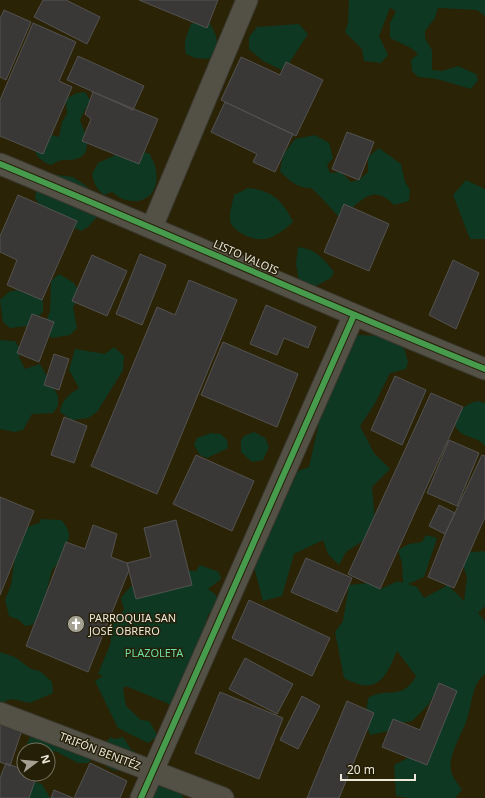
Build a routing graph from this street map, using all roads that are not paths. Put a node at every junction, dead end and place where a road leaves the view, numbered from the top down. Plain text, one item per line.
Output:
1 (247, 0) edge
2 (0, 164) edge
3 (152, 227) junction
4 (354, 316) junction
5 (485, 369) edge
6 (0, 714) edge
7 (152, 771) junction
8 (141, 798) edge
9 (223, 798) edge

1 - 3 street
2 - 3 street, LISTO VALOIS
3 - 4 street, LISTO VALOIS
4 - 5 street, LISTO VALOIS
4 - 7 street
6 - 7 street, TRIFÓN BENITÉZ
7 - 8 street
7 - 9 street, TRIFÓN BENITÉZ

